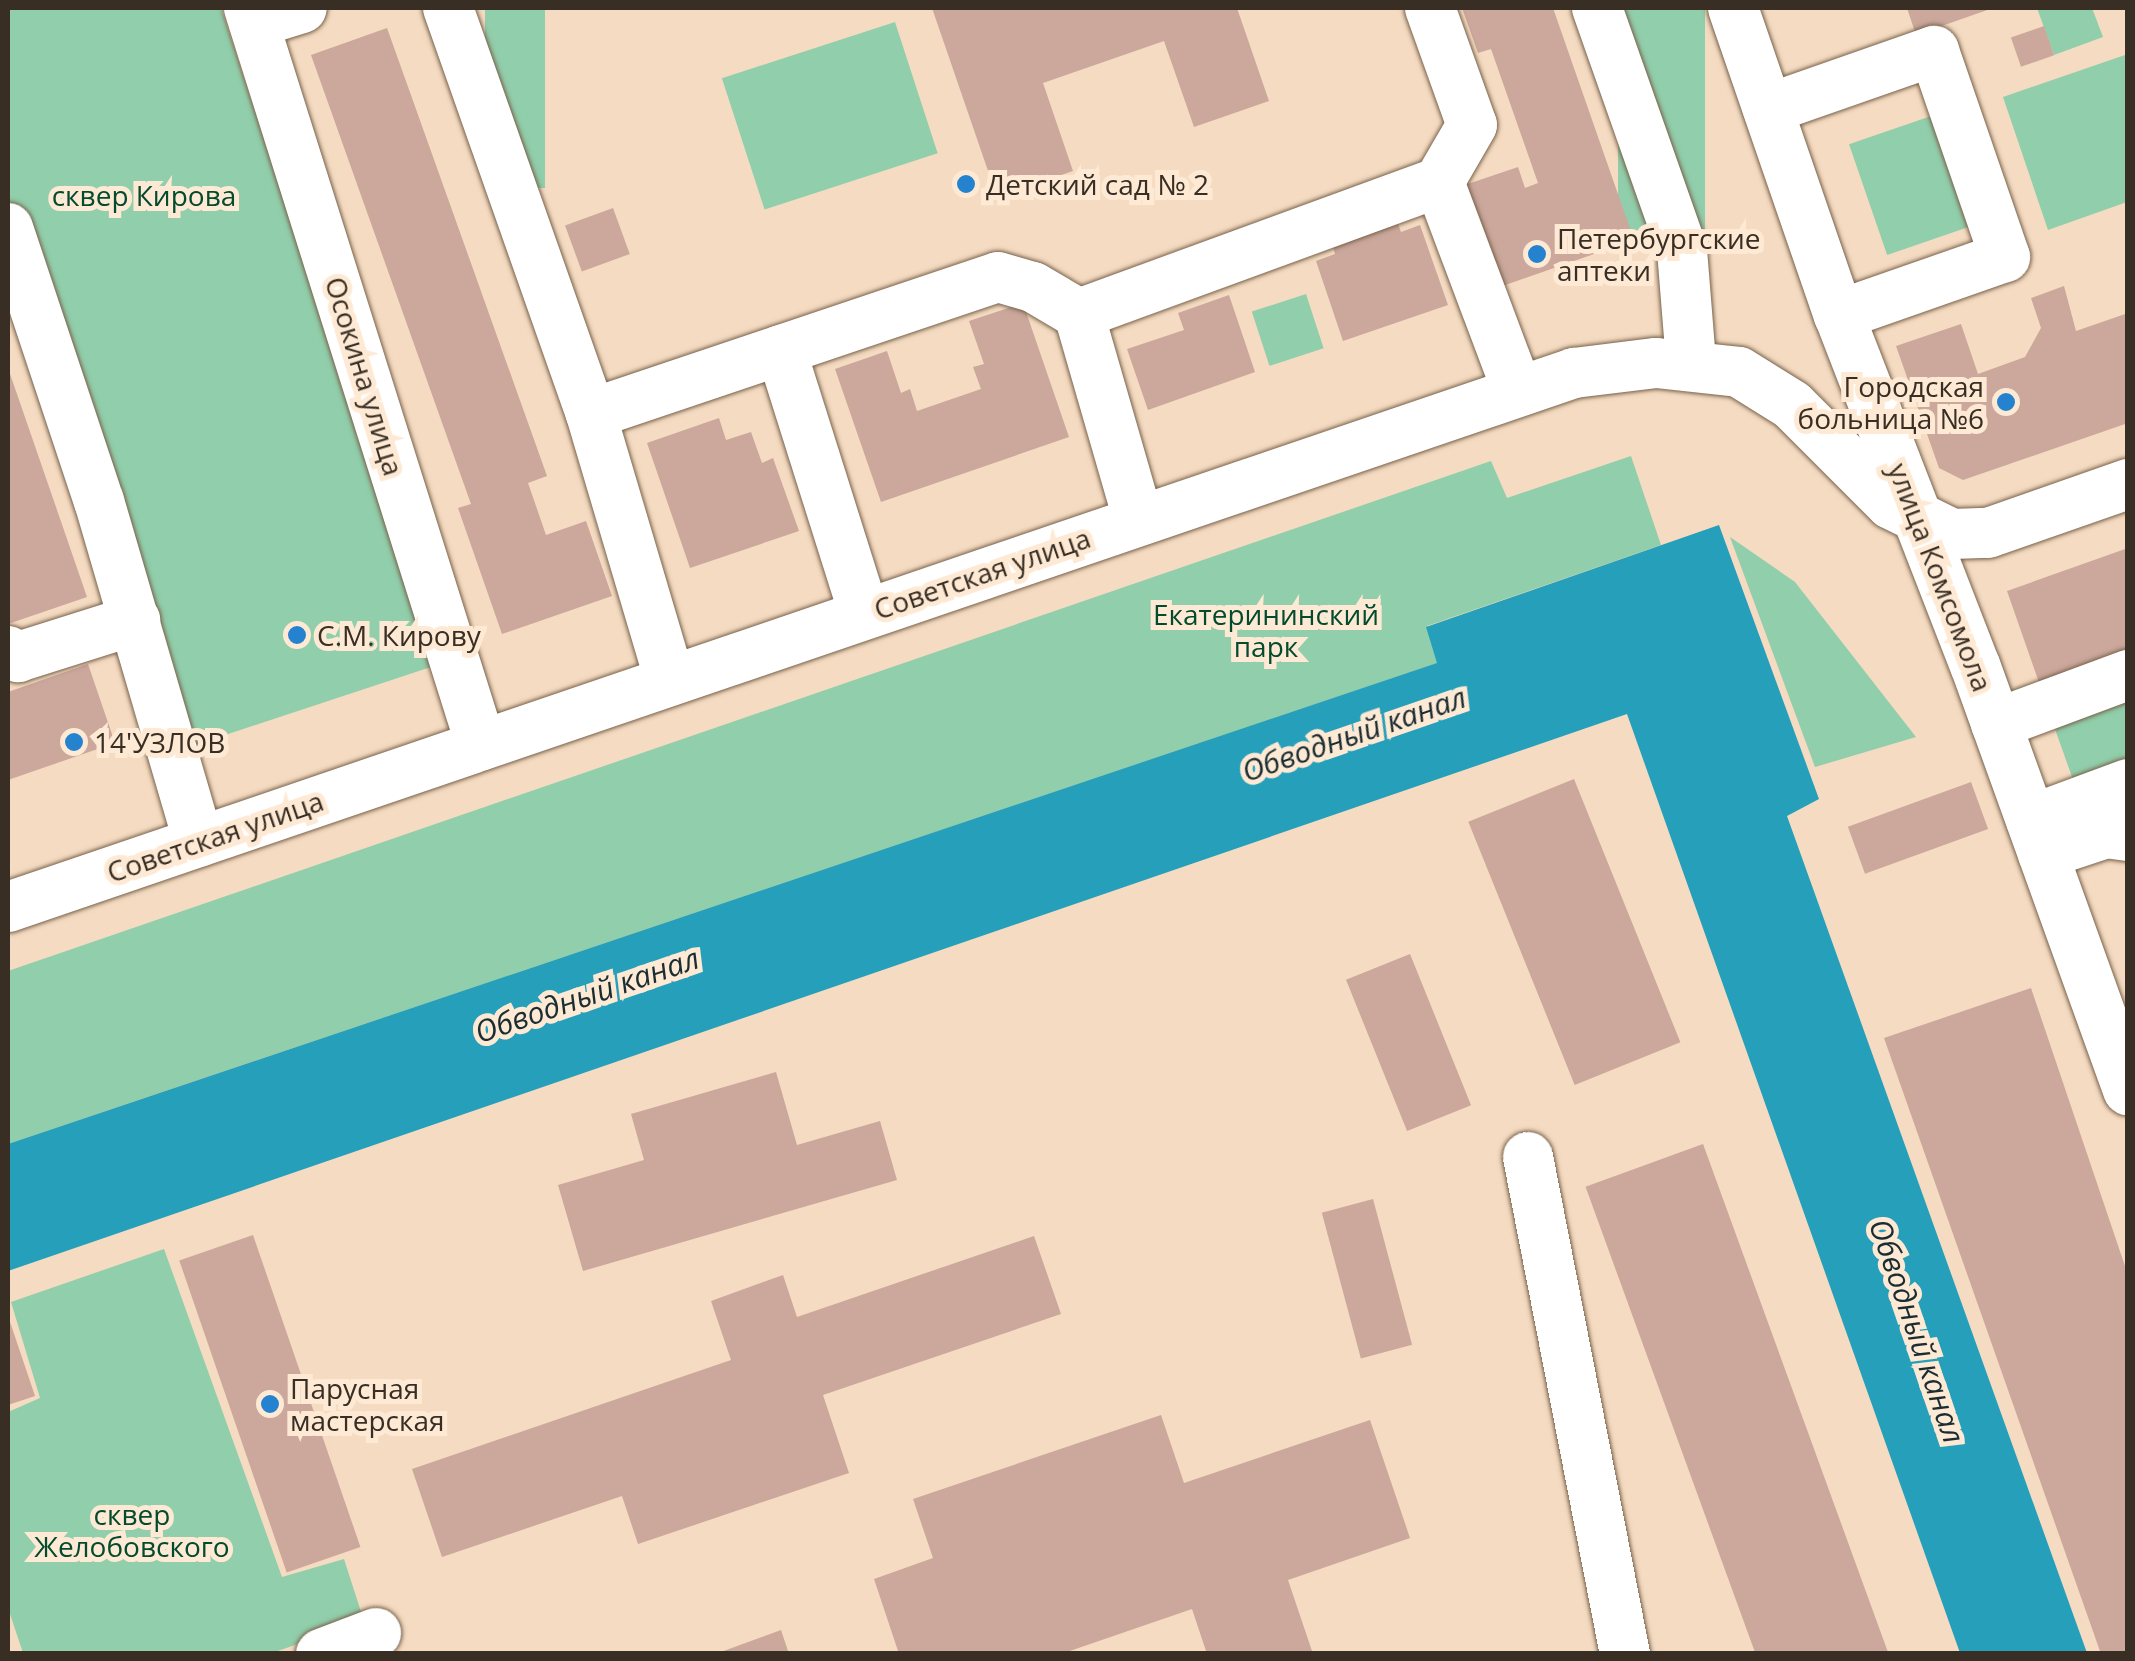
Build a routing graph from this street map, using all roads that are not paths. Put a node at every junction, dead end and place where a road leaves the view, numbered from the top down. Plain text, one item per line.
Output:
1 (302, 8) edge
2 (448, 8) edge
3 (1430, 8) edge
4 (1597, 8) edge
5 (1733, 8) edge
6 (252, 15) edge
7 (1768, 109) junction
8 (1439, 182) junction
9 (8, 228) edge
10 (20, 308) edge
11 (1078, 314) junction
12 (1839, 315) junction
13 (780, 350) junction
14 (1690, 363) junction
15 (1516, 389) junction
16 (590, 414) junction
17 (2128, 484) edge
18 (1138, 519) junction
19 (1920, 524) junction
20 (864, 613) junction
21 (135, 620) junction
22 (8, 650) edge
23 (2128, 675) edge
24 (670, 680) junction
25 (1996, 724) junction
26 (481, 745) junction
27 (2128, 784) edge
28 (2128, 836) edge
29 (2037, 837) junction
30 (199, 842) junction
31 (8, 908) edge
32 (2128, 1090) edge
33 (1528, 1157) dead end
34 (376, 1633) dead end
35 (321, 1654) edge
36 (1624, 1654) edge

1 - 6 street
2 - 16 street
3 - 8 street
4 - 14 street
5 - 7 street, улица Комсомола
6 - 26 street, Осокина улица
7 - 12 street, улица Комсомола
7 - 12 street
8 - 11 street
8 - 15 street
9 - 10 street
10 - 21 street
11 - 13 street
11 - 18 street
12 - 19 street, улица Комсомола
13 - 16 street
13 - 20 street
14 - 15 street, Советская улица
14 - 19 street, Советская улица
15 - 18 street, Советская улица
16 - 24 street
17 - 19 street
18 - 20 street, Советская улица
19 - 25 street, улица Комсомола
20 - 24 street, Советская улица
21 - 22 street
21 - 30 street
23 - 25 street
24 - 26 street, Советская улица
25 - 29 street, улица Комсомола
26 - 30 street, Советская улица
27 - 29 street
28 - 29 street
29 - 32 street, улица Комсомола
30 - 31 street, Советская улица
33 - 36 street
34 - 35 street

